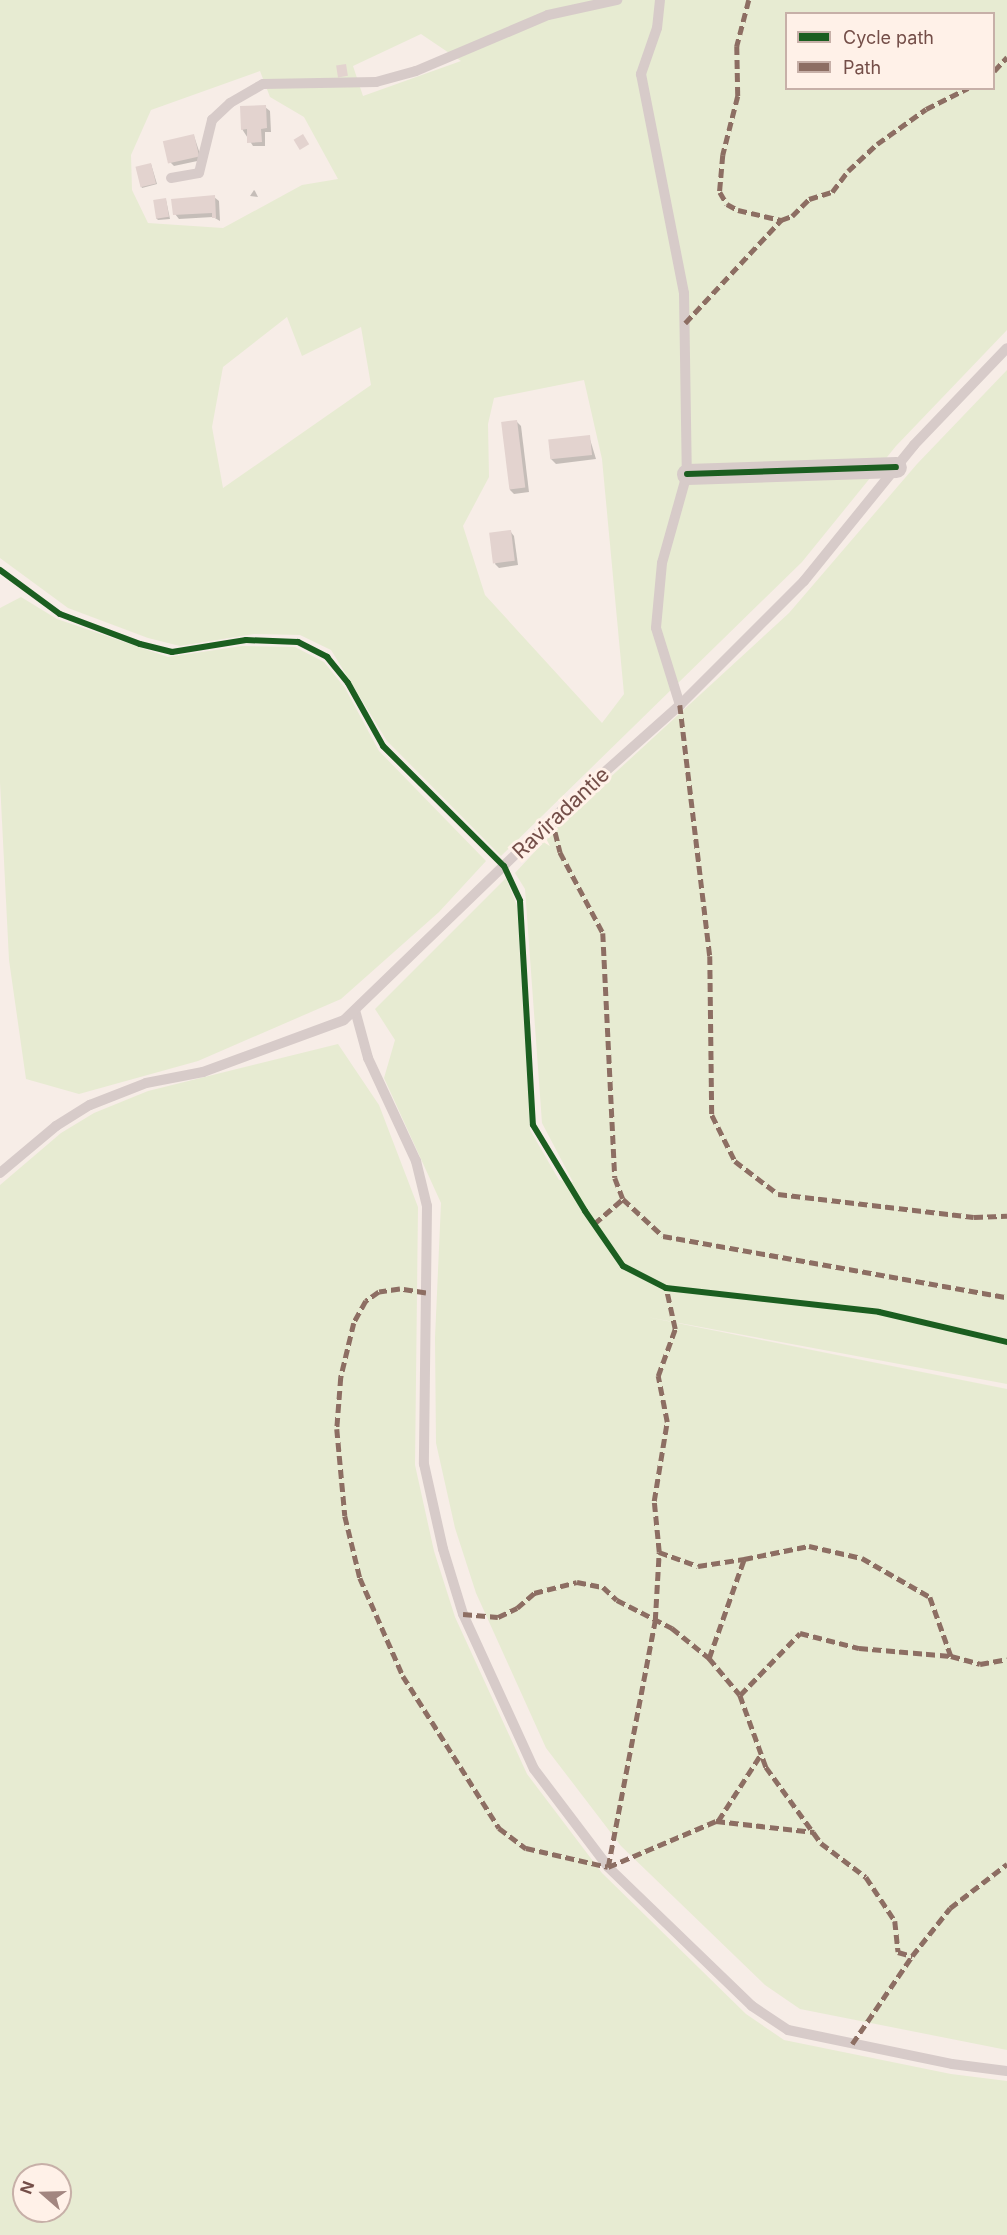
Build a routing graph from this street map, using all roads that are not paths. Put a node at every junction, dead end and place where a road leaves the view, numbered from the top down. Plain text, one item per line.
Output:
1 (617, 0) edge
2 (660, 0) edge
3 (171, 178) dead end
4 (1007, 348) edge
5 (896, 467) junction
6 (687, 474) junction
7 (680, 705) junction
8 (354, 1010) junction
9 (0, 1173) edge
10 (1007, 2071) edge

1 - 3 lane
2 - 6 lane
4 - 5 lane, Raviradantie
5 - 6 street
5 - 7 lane, Raviradantie
6 - 7 lane
7 - 8 lane, Raviradantie
8 - 9 lane, Raviradantie
8 - 10 lane

